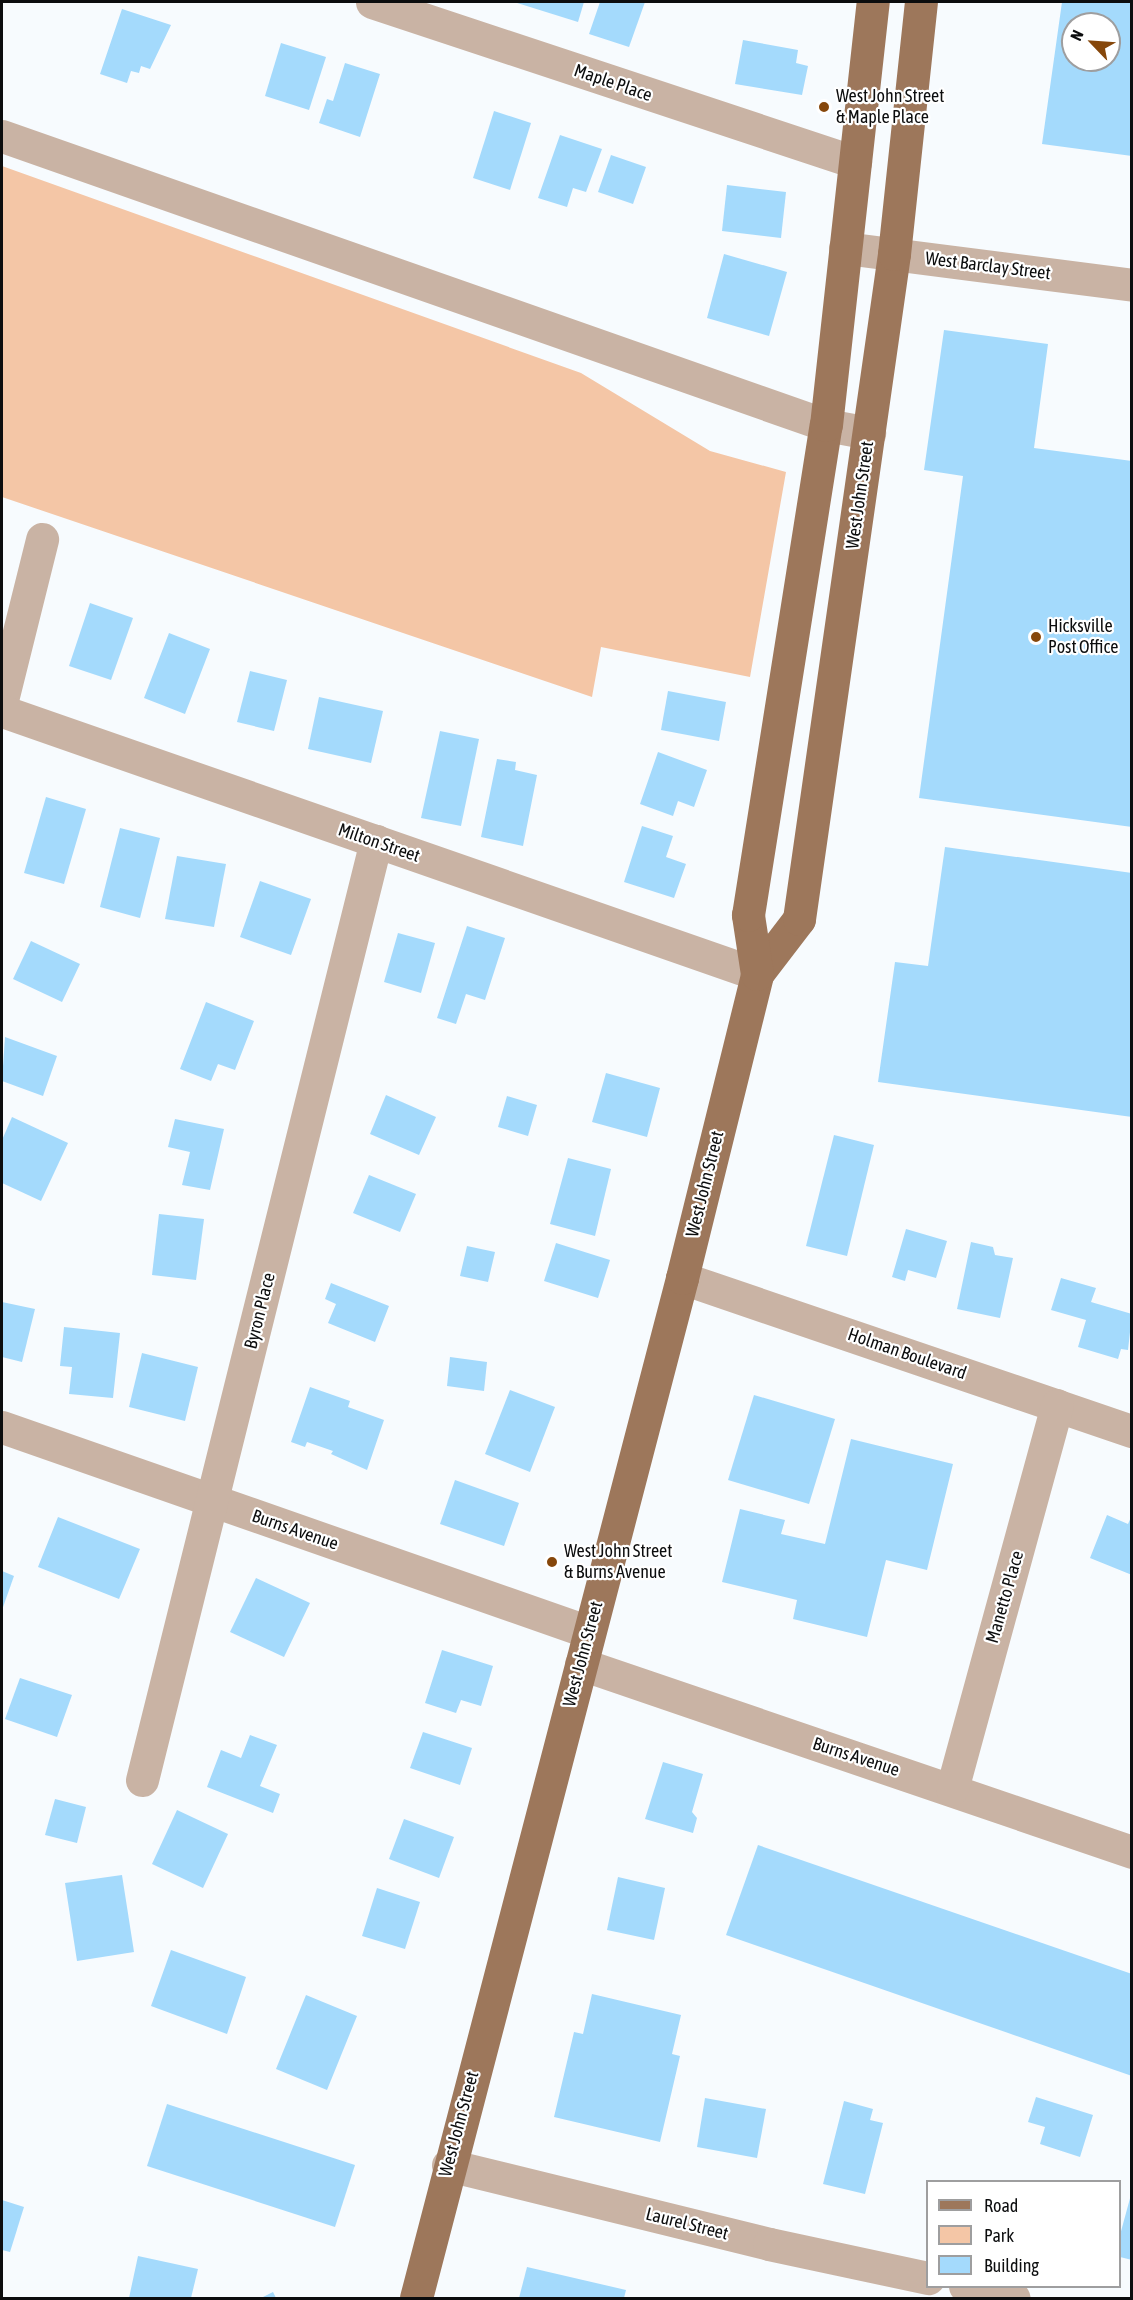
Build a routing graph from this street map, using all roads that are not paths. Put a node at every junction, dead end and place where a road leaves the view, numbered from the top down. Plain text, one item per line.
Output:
1 (372, 2) edge
2 (873, 2) edge
3 (921, 2) edge
4 (2, 136) edge
5 (855, 162) junction
6 (845, 248) junction
7 (894, 254) junction
8 (1131, 285) edge
9 (826, 425) junction
10 (869, 433) junction
11 (42, 539) dead end
12 (2, 700) edge
13 (781, 700) junction
14 (2, 711) edge
15 (825, 741) junction
16 (376, 841) junction
17 (757, 974) junction
18 (682, 1278) junction
19 (1057, 1405) junction
20 (2, 1427) edge
21 (1131, 1431) edge
22 (213, 1501) junction
23 (589, 1632) junction
24 (580, 1664) junction
25 (142, 1780) dead end
26 (952, 1789) junction
27 (1131, 1852) edge
28 (448, 2165) junction
29 (926, 2278) edge
30 (973, 2288) edge
31 (416, 2298) edge
32 (1014, 2298) edge

1 - 5 street, Maple Place
2 - 5 main road, West John Street
3 - 7 main road, West John Street
4 - 9 street
5 - 6 main road, West John Street
6 - 7 street, West Barclay Street
6 - 9 main road, West John Street
7 - 8 street, West Barclay Street
7 - 10 main road, West John Street
9 - 10 street
9 - 13 main road, West John Street
10 - 15 main road, West John Street
11 - 12 street
13 - 15 main road
13 - 17 main road, West John Street
14 - 16 street, Milton Street
15 - 17 main road, West John Street
16 - 17 street, Milton Street
16 - 22 street, Byron Place
17 - 18 main road, West John Street
18 - 19 street, Holman Boulevard
18 - 23 main road, West John Street
19 - 21 street, Holman Boulevard
19 - 26 street, Manetto Place
20 - 22 street, Burns Avenue
22 - 23 street, Burns Avenue
22 - 25 street, Byron Place
23 - 24 main road, West John Street
24 - 26 street, Burns Avenue
24 - 28 main road, West John Street
26 - 27 street, Burns Avenue
28 - 29 street, Laurel Street
28 - 31 main road, West John Street
30 - 32 street

